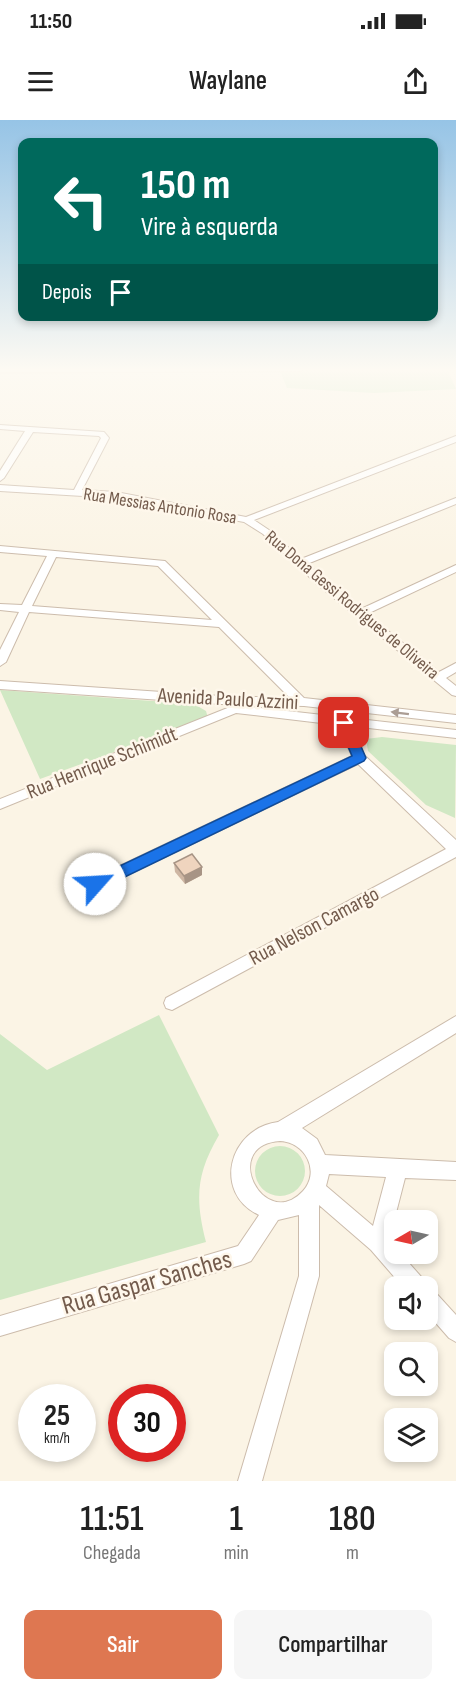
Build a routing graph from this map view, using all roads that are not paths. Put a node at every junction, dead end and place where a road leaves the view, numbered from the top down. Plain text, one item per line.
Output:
1 (29, 432) edge
2 (66, 432) edge
3 (456, 439) edge
4 (0, 478) edge
5 (0, 488) edge
6 (77, 492) junction
7 (456, 501) edge
8 (247, 520) junction
9 (0, 549) edge
10 (53, 553) junction
11 (300, 563) junction
12 (456, 568) edge
13 (0, 607) edge
14 (25, 609) junction
15 (362, 613) junction
16 (224, 624) junction
17 (0, 662) edge
18 (456, 667) edge
19 (438, 677) junction
20 (0, 685) edge
21 (456, 692) edge
22 (301, 702) junction
23 (237, 704) junction
24 (343, 706) junction
25 (456, 719) edge
26 (314, 720) junction
27 (344, 723) junction
28 (456, 734) edge
29 (359, 758) junction
30 (0, 804) edge
31 (456, 849) edge
32 (95, 884) dead end
33 (172, 1002) dead end
34 (456, 1024) edge
35 (281, 1131) junction
36 (318, 1164) junction
37 (398, 1168) junction
38 (456, 1171) edge
39 (312, 1195) junction
40 (273, 1211) junction
41 (378, 1243) junction
42 (407, 1276) edge
43 (438, 1310) edge
44 (0, 1326) edge
45 (456, 1331) edge
46 (250, 1481) edge

1 - 4 street
2 - 6 street
3 - 8 street
5 - 6 street, Rua Messias Antonio Rosa
6 - 8 street, Rua Messias Antonio Rosa
7 - 11 street
8 - 11 street, Rua Dona Gessi Rodrigues de Oliveira
9 - 10 street
10 - 14 street
10 - 16 street
11 - 15 street, Rua Dona Gessi Rodrigues de Oliveira
12 - 15 street
13 - 14 street
14 - 16 street
14 - 17 street
15 - 19 street, Rua Dona Gessi Rodrigues de Oliveira
16 - 22 street
18 - 19 street
19 - 21 street, Rua Dona Gessi Rodrigues de Oliveira
20 - 23 street, Avenida Paulo Azzini
22 - 23 street, Avenida Paulo Azzini
22 - 24 street, Avenida Paulo Azzini
22 - 26 street
23 - 26 street, Rua Henrique Schimidt
23 - 30 street, Rua Henrique Schimidt
25 -> 24 street, Avenida Paulo Azzini
24 - 27 street
26 - 27 street, Rua Henrique Schimidt
27 - 28 street
27 - 29 street
29 - 31 street
29 - 32 street
31 - 33 street, Rua Nelson Camargo
34 - 35 street
35 - 36 street
35 - 40 street
36 - 37 street
36 - 39 street
37 - 38 street
37 - 41 street
39 - 40 street
39 - 41 street
39 - 46 street
40 - 44 street, Rua Gaspar Sanches
41 - 42 street
43 - 45 street

